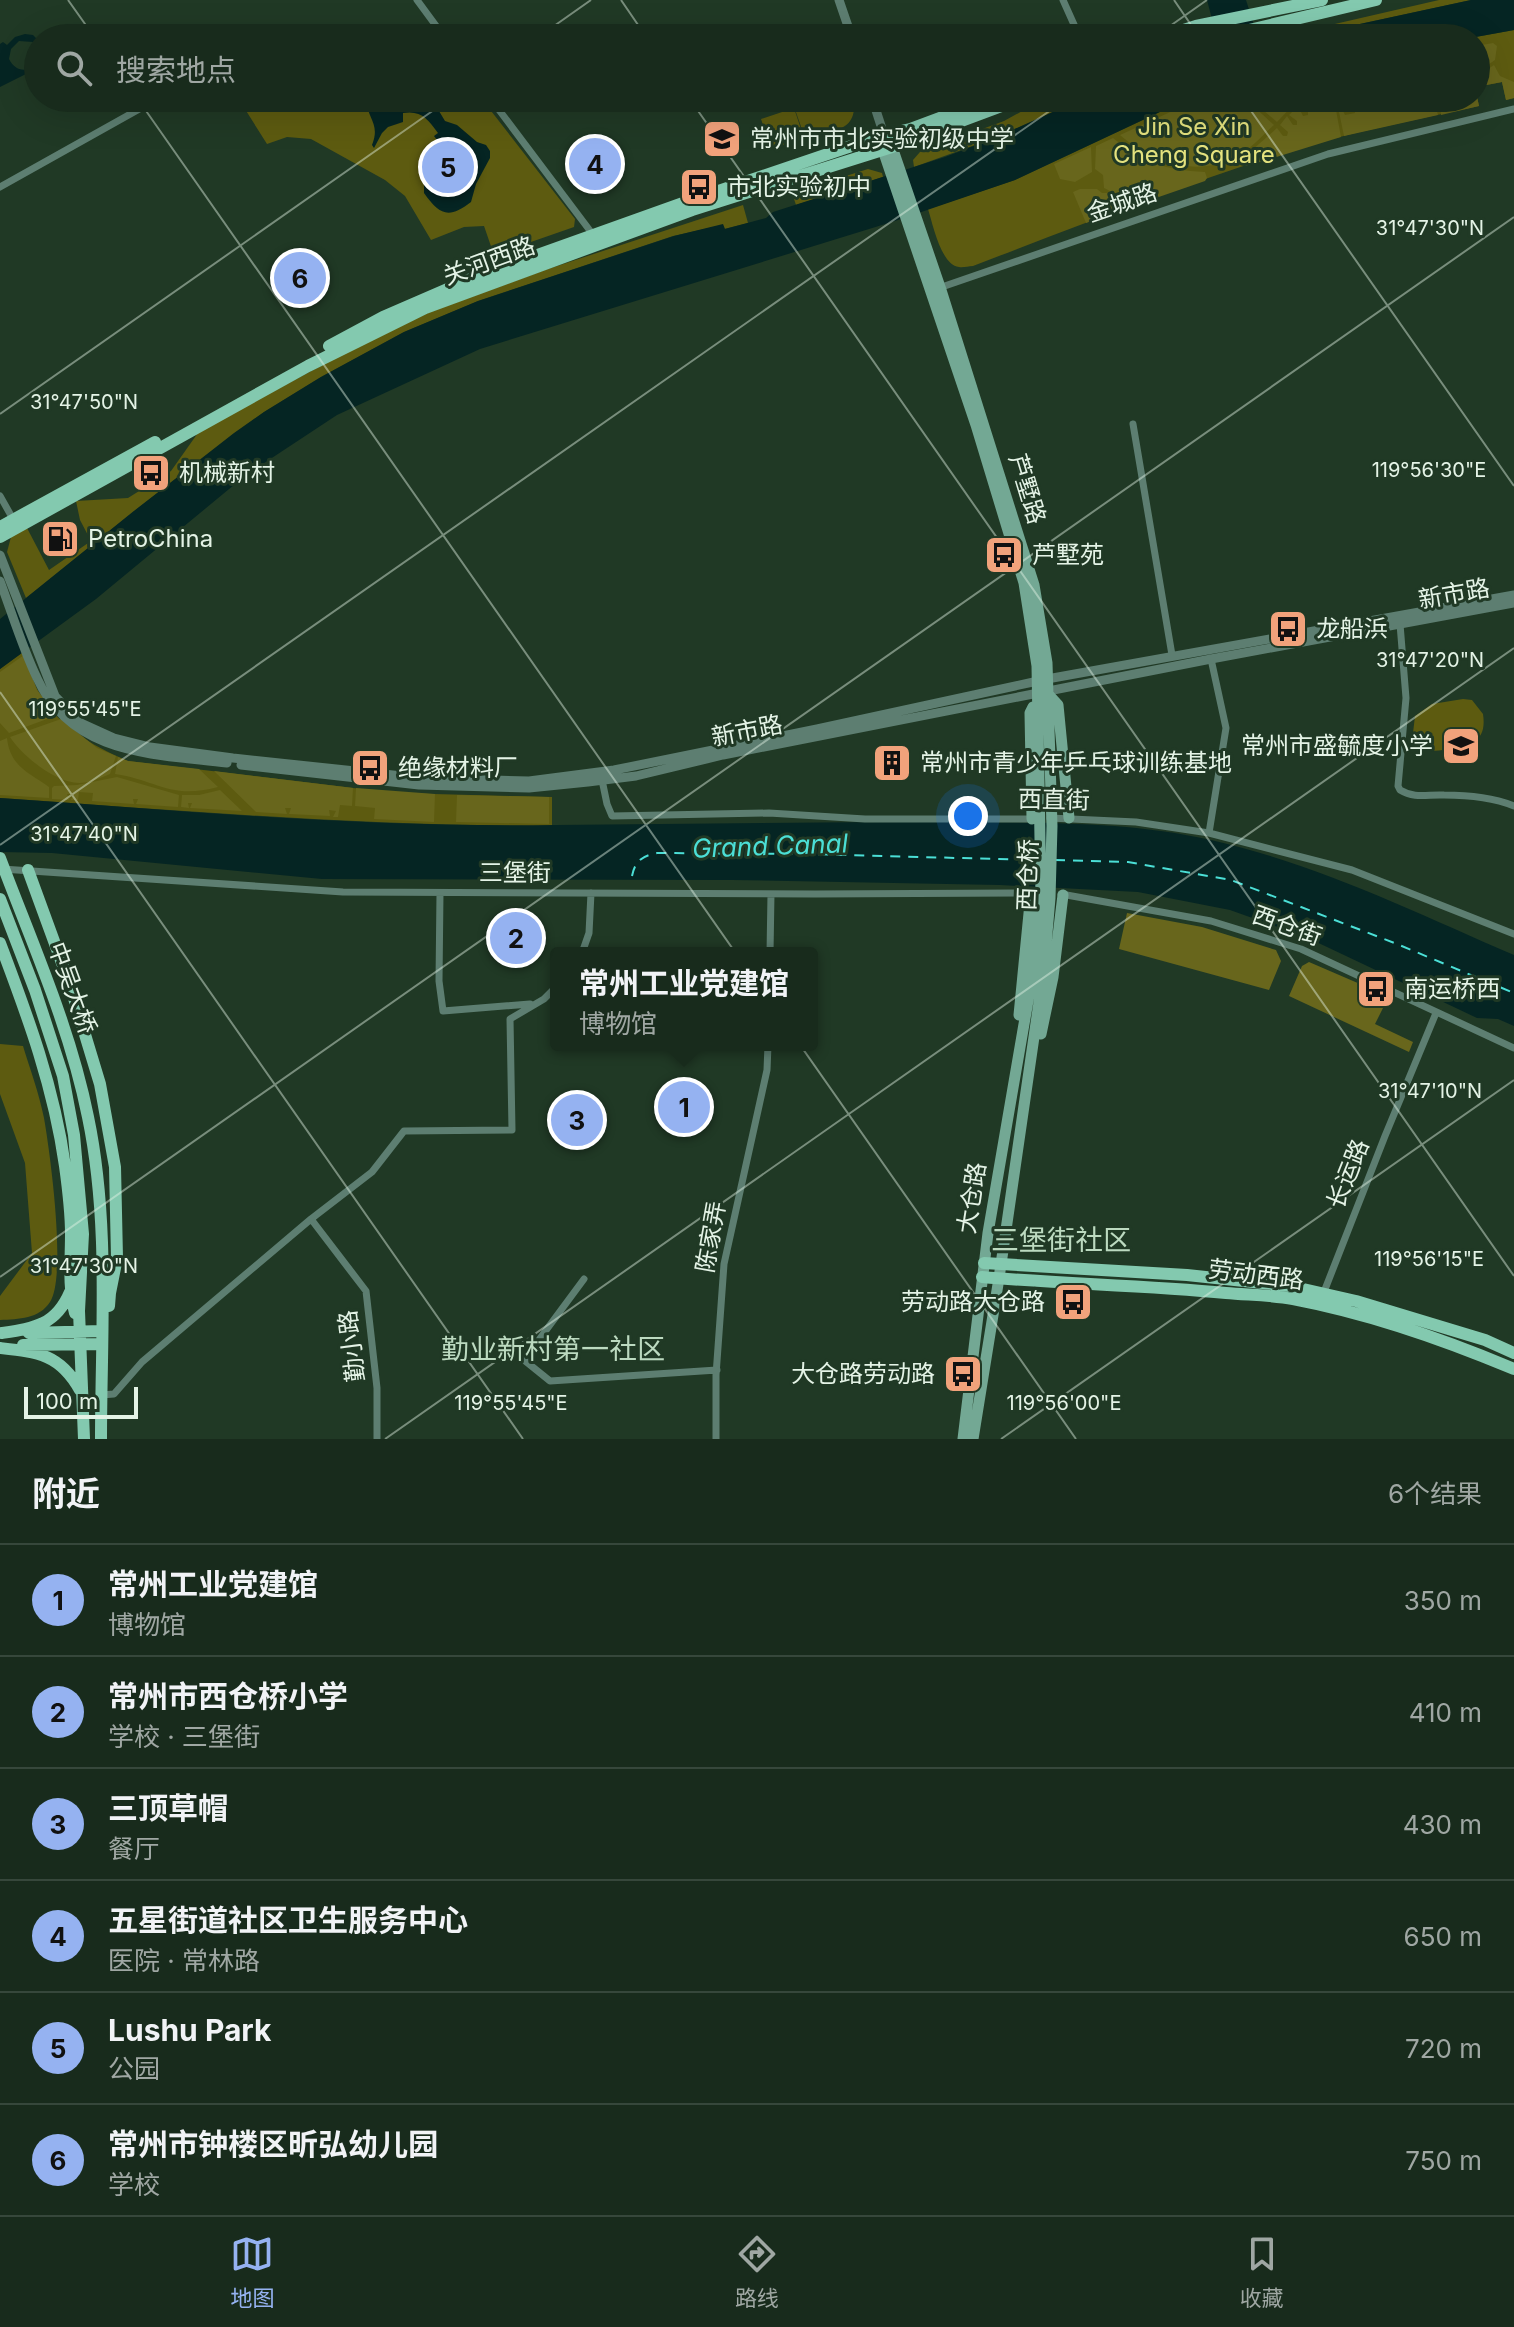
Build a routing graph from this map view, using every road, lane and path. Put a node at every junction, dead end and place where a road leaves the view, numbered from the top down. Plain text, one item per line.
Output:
1 (417, 0) edge
2 (839, 0) edge
3 (1063, 0) edge
4 (1322, 0) edge
5 (1376, 0) edge
6 (1268, 8) edge
7 (435, 24) edge
8 (847, 24) edge
9 (1074, 24) edge
10 (1204, 24) edge
11 (1280, 24) edge
12 (1514, 109) edge
13 (134, 112) edge
14 (501, 112) edge
15 (877, 112) edge
16 (956, 112) edge
17 (985, 112) edge
18 (884, 135) junction
19 (888, 148) junction
20 (0, 187) edge
21 (597, 240) junction
22 (936, 289) junction
23 (1133, 424) dead end
24 (0, 496) edge
25 (13, 519) junction
26 (0, 527) edge
27 (0, 537) edge
28 (0, 555) edge
29 (0, 581) edge
30 (1514, 595) edge
31 (1514, 603) edge
32 (15, 605) junction
33 (1400, 624) junction
34 (30, 650) junction
35 (1172, 655) junction
36 (1211, 659) junction
37 (1042, 680) junction
38 (1042, 694) junction
39 (602, 780) junction
40 (1045, 785) joint
41 (1514, 806) edge
42 (1069, 818) junction
43 (1032, 819) junction
44 (1209, 833) junction
45 (0, 858) edge
46 (0, 868) edge
47 (28, 870) junction
48 (440, 893) junction
49 (591, 893) junction
50 (1031, 893) junction
51 (771, 894) junction
52 (1063, 895) junction
53 (0, 899) edge
54 (1514, 934) edge
55 (0, 943) edge
56 (584, 947) edge
57 (770, 947) edge
58 (1039, 967) junction
59 (550, 993) edge
60 (536, 1004) junction
61 (1436, 1013) junction
62 (1514, 1048) edge
63 (768, 1051) edge
64 (1021, 1124) junction
65 (1006, 1125) junction
66 (311, 1219) junction
67 (83, 1234) junction
68 (983, 1270) junction
69 (102, 1271) junction
70 (1000, 1271) junction
71 (584, 1279) dead end
72 (110, 1293) junction
73 (70, 1294) junction
74 (1321, 1300) junction
75 (101, 1338) junction
76 (80, 1339) junction
77 (1, 1340) edge
78 (1514, 1353) edge
79 (1514, 1369) edge
80 (717, 1370) junction
81 (101, 1395) junction
82 (82, 1403) junction
83 (84, 1439) edge
84 (101, 1439) edge
85 (377, 1439) edge
86 (716, 1439) edge
87 (963, 1439) edge
88 (973, 1439) edge

1 - 7 street
2 - 8 street
3 - 9 street
4 - 6 main road
5 - 11 main road
6 - 10 main road
12 - 22 street, 金城路
13 - 20 street
14 - 21 street
15 - 18 street
16 - 18 main road, 关河西路
17 - 19 main road, 关河西路
18 - 19 main road
18 - 21 main road, 关河西路
19 - 21 main road, 关河西路
19 - 22 main road, 芦墅路
21 - 25 main road, 关河西路
21 - 27 main road, 关河西路
22 - 37 main road, 芦墅路
23 - 35 street
24 - 25 street
25 - 26 main road, 关河西路
28 - 32 street
29 - 32 street
30 - 35 street, 新市路
31 - 33 street, 新市路
32 - 34 street
33 - 36 street, 新市路
33 - 41 street
34 - 37 street, 新市路
34 - 39 street, 新市路
35 - 37 street, 新市路
36 - 38 street, 新市路
36 - 44 street
37 - 38 main road, 芦墅路
38 - 39 street, 新市路
38 - 40 main road, 芦墅路
38 - 42 main road
38 - 43 main road
39 - 43 street, 西直街
40 - 58 main road, 西仓桥
42 - 43 street, 西直街
42 - 44 street, 西直街
44 - 54 street, 西直街
45 - 69 main road, 中吴大桥
46 - 47 street, 三堡街
47 - 48 street, 三堡街
47 - 72 main road
48 - 49 street, 三堡街
48 - 60 street
49 - 51 street, 三堡街
49 - 56 street
50 - 51 street, 三堡街
50 - 52 street, 西仓街
50 - 65 main road
51 - 57 street
52 - 61 street, 西仓街
52 - 64 main road
53 - 67 main road, 中吴大桥
55 - 73 main road
58 - 64 main road, 大仓路
58 - 65 main road, 大仓路
59 - 60 street
60 - 66 street
61 - 62 street, 西仓街
61 - 74 street, 长运路
63 - 80 street, 陈家弄
64 - 70 main road, 大仓路
65 - 68 main road, 大仓路
66 - 81 street
66 - 85 street, 勤小路
67 - 73 main road
67 - 76 main road
68 - 70 main road, 劳动西路
68 - 87 main road, 大仓路
69 - 72 main road
69 - 75 main road, 中吴大桥
70 - 74 main road, 劳动西路
70 - 88 main road, 大仓路
71 - 80 street
72 - 75 main road
73 - 76 main road
73 - 77 main road
74 - 78 main road, 劳动西路
74 - 79 main road, 劳动西路
75 - 76 main road
75 - 81 main road
76 - 77 main road
76 - 82 main road
77 - 82 main road
80 - 86 street, 陈家弄
81 - 84 main road
82 - 83 main road

